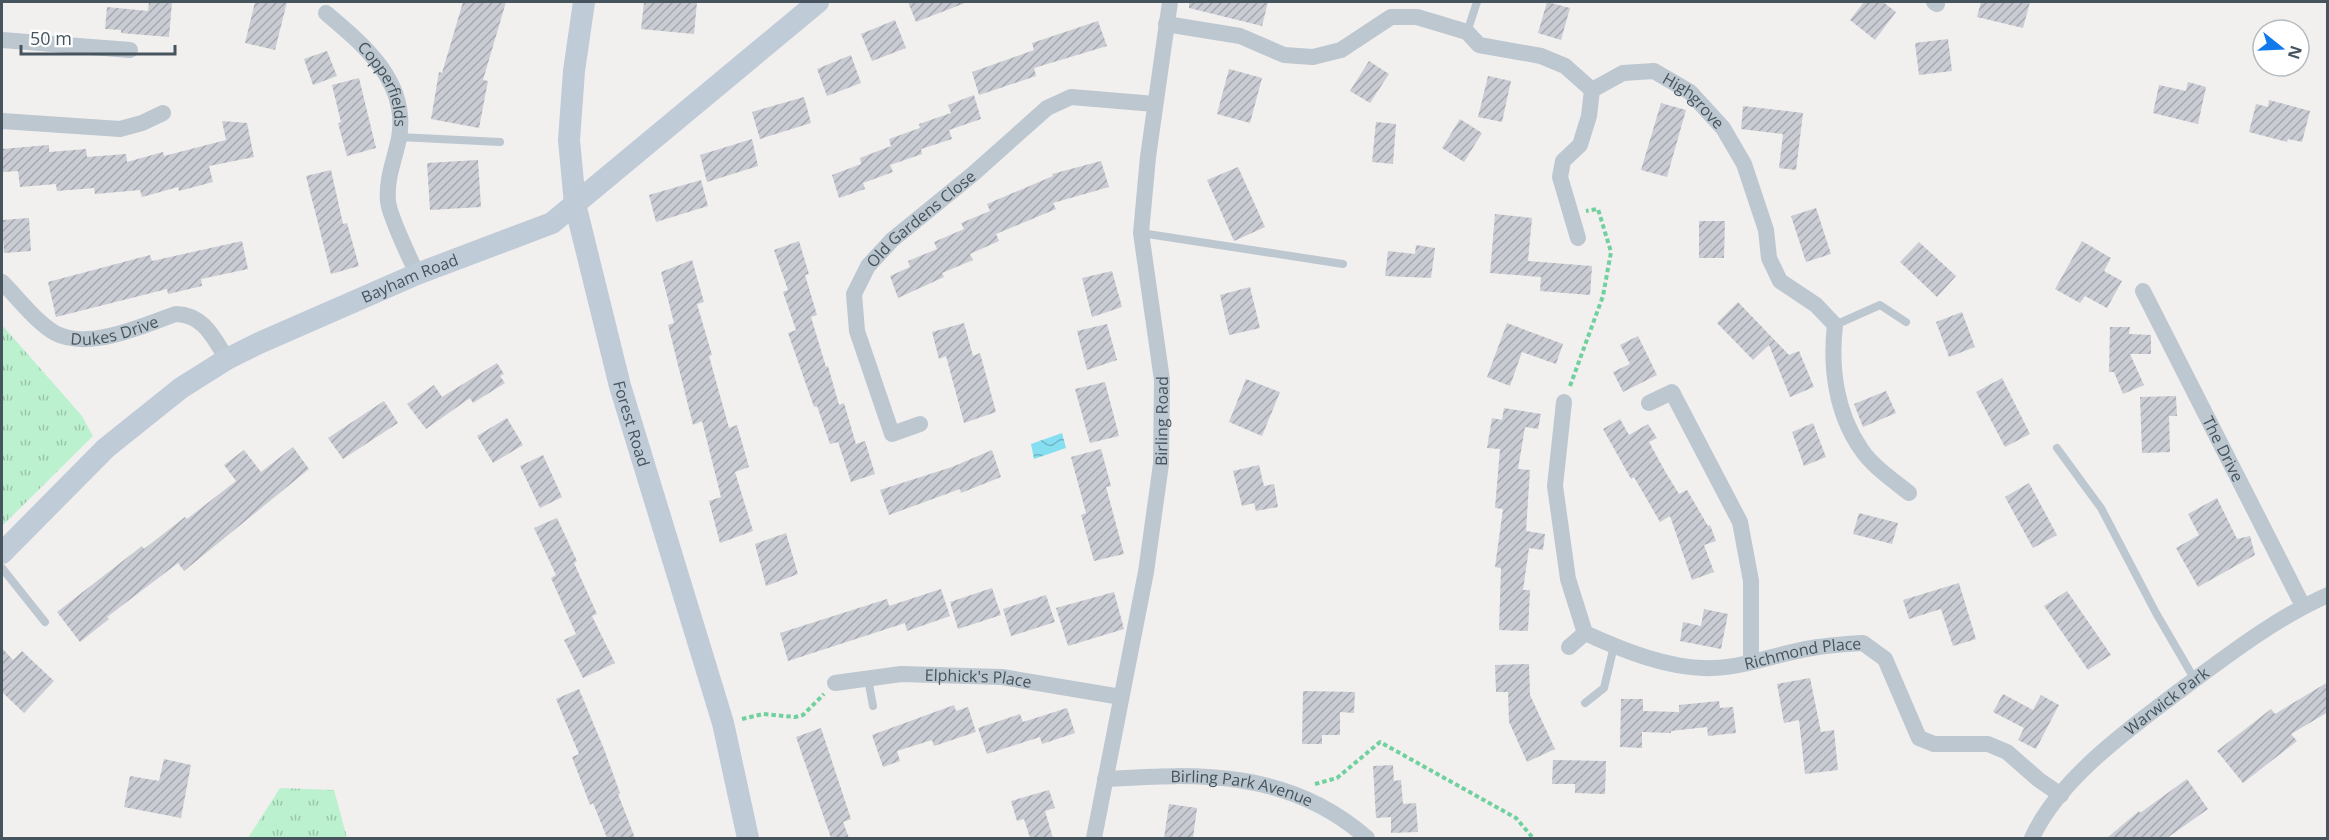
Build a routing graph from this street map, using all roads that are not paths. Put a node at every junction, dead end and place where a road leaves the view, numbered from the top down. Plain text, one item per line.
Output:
1 (584, 2) edge
2 (818, 2) edge
3 (1170, 2) edge
4 (1478, 2) edge
5 (326, 13) dead end
6 (1166, 24) junction
7 (1467, 32) junction
8 (2, 40) edge
9 (130, 50) dead end
10 (1592, 90) junction
11 (1155, 104) junction
12 (163, 113) dead end
13 (2, 121) edge
14 (399, 137) junction
15 (500, 142) dead end
16 (575, 204) junction
17 (1141, 233) junction
18 (1578, 238) dead end
19 (1343, 264) dead end
20 (417, 274) junction
21 (2, 282) edge
22 (2143, 291) dead end
23 (1906, 322) dead end
24 (1835, 325) junction
25 (227, 359) junction
26 (1564, 402) road end
27 (1649, 403) dead end
28 (920, 424) dead end
29 (2056, 448) dead end
30 (1909, 493) dead end
31 (2, 553) edge
32 (2, 568) edge
33 (2328, 596) edge
34 (2303, 606) junction
35 (45, 622) dead end
36 (1584, 633) junction
37 (1614, 646) junction
38 (1569, 648) dead end
39 (1751, 662) junction
40 (868, 679) junction
41 (2195, 680) junction
42 (835, 683) road end
43 (1121, 697) junction
44 (1585, 704) dead end
45 (873, 706) dead end
46 (1105, 779) junction
47 (2061, 795) junction
48 (748, 838) edge
49 (1094, 838) edge
50 (1367, 838) edge
51 (2032, 838) edge

1 - 16 main road, Forest Road
2 - 16 main road, Bayham Road
3 - 6 street, Birling Road
4 - 7 lane
5 - 14 street, Copperfields
6 - 7 street
6 - 11 street, Birling Road
7 - 10 street
8 - 9 street
10 - 18 street
10 - 24 street, Highgrove
11 - 17 street, Birling Road
11 - 28 street, Old Gardens Close
12 - 13 street
14 - 15 lane
14 - 20 street, Copperfields
16 - 20 main road, Bayham Road
16 - 48 main road, Forest Road
17 - 19 lane
17 - 43 street, Birling Road
20 - 25 main road, Bayham Road
21 - 25 street, Dukes Drive
22 - 34 street, The Drive
23 - 24 lane
24 - 30 street
25 - 31 main road, Bayham Road
26 - 36 street
27 - 39 street
29 - 41 lane
32 - 35 lane
33 - 34 street, Warwick Park
34 - 41 street, Warwick Park
36 - 37 street, Richmond Place
36 - 38 street
37 - 39 street, Richmond Place
37 - 44 lane
39 - 47 street, Richmond Place
40 - 42 street, Elphick's Place
40 - 43 street, Elphick's Place
40 - 45 lane
41 - 47 street, Warwick Park
43 - 46 street, Birling Road
46 - 49 street, Birling Road
46 - 50 street, Birling Park Avenue
47 - 51 street, Warwick Park

